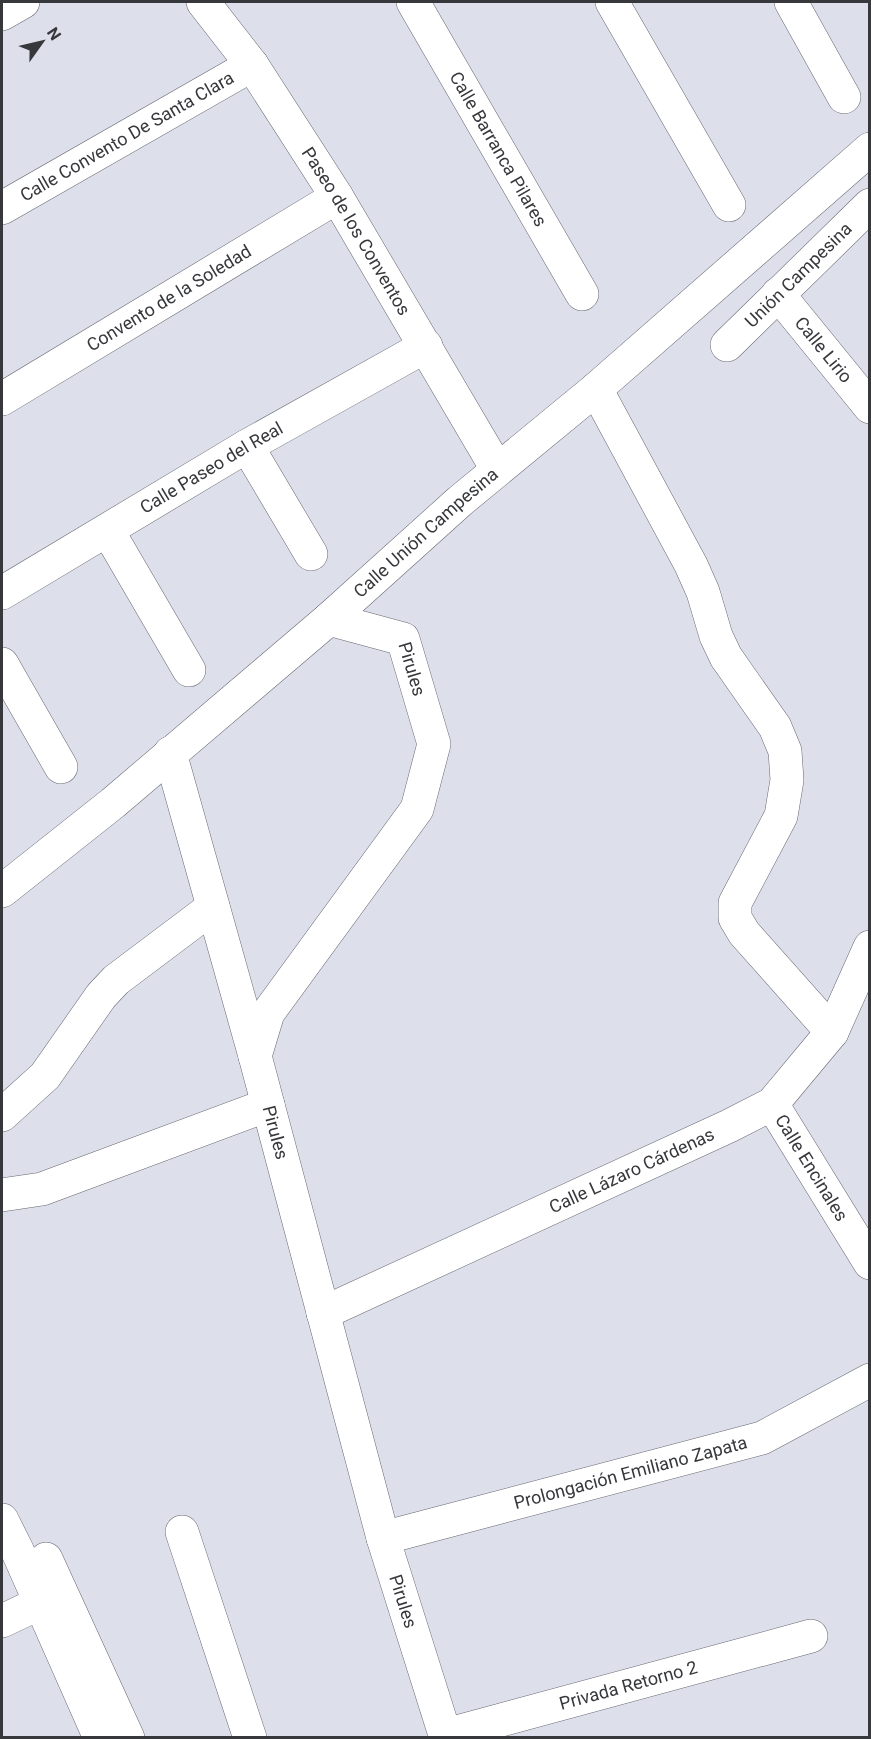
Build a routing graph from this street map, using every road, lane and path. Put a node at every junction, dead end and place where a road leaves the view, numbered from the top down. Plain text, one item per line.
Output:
1 (23, 2) edge
2 (203, 2) edge
3 (413, 2) edge
4 (612, 2) edge
5 (790, 2) edge
6 (2, 14) edge
7 (252, 65) junction
8 (844, 97) dead end
9 (870, 149) edge
10 (857, 169) edge
11 (337, 197) junction
12 (729, 205) dead end
13 (870, 205) edge
14 (2, 208) edge
15 (582, 294) dead end
16 (778, 294) junction
17 (727, 345) dead end
18 (426, 346) junction
19 (596, 389) junction
20 (2, 399) edge
21 (870, 407) edge
22 (247, 446) junction
23 (496, 469) junction
24 (108, 531) junction
25 (311, 554) dead end
26 (2, 593) edge
27 (329, 619) junction
28 (2, 664) edge
29 (189, 670) dead end
30 (170, 753) junction
31 (61, 767) dead end
32 (2, 891) edge
33 (213, 907) junction
34 (870, 947) edge
35 (832, 1032) junction
36 (255, 1056) junction
37 (772, 1104) junction
38 (268, 1105) junction
39 (2, 1115) edge
40 (2, 1195) edge
41 (870, 1263) edge
42 (323, 1313) junction
43 (870, 1380) edge
44 (2, 1520) edge
45 (182, 1532) dead end
46 (35, 1537) dead end
47 (383, 1538) junction
48 (40, 1603) junction
49 (2, 1621) edge
50 (811, 1636) dead end
51 (446, 1736) edge
52 (100, 1737) edge
53 (128, 1737) edge
54 (250, 1737) edge

1 - 6 street
2 - 7 street, Paseo de los Conventos
3 - 15 street, Calle Barranca Pilares
4 - 12 street
5 - 8 street
7 - 11 street, Paseo de los Conventos
7 - 14 street, Calle Convento De Santa Clara
9 - 10 street, Calle Unión Campesina
10 - 19 street, Calle Unión Campesina
11 - 18 street, Paseo de los Conventos
11 - 20 street, Convento de la Soledad
13 - 16 street, Unión Campesina
16 - 17 street, Unión Campesina
16 - 21 street, Calle Lirio
18 - 22 street, Calle Paseo del Real
18 - 23 street, Paseo de los Conventos
19 - 23 street, Calle Unión Campesina
19 - 35 street
22 - 24 street, Calle Paseo del Real
22 - 25 street
23 - 27 street, Calle Unión Campesina
24 - 26 street, Calle Paseo del Real
24 - 29 street
27 - 30 street, Calle Unión Campesina
27 - 36 street, Pirules
28 - 31 street
30 - 32 street, Calle Unión Campesina
30 - 33 street
33 - 36 street
33 - 39 street
34 - 35 street, Calle Lázaro Cárdenas
35 - 37 street, Calle Lázaro Cárdenas
36 - 38 street, Pirules
37 - 41 street, Calle Encinales
37 - 42 street, Calle Lázaro Cárdenas
38 - 40 street
38 - 42 street, Pirules
42 - 47 street, Pirules
43 - 47 street, Prolongación Emiliano Zapata
44 - 48 street
45 - 54 street
46 - 53 street
47 - 51 street, Pirules
48 - 49 street
48 - 52 street
50 - 51 street, Privada Retorno 2

